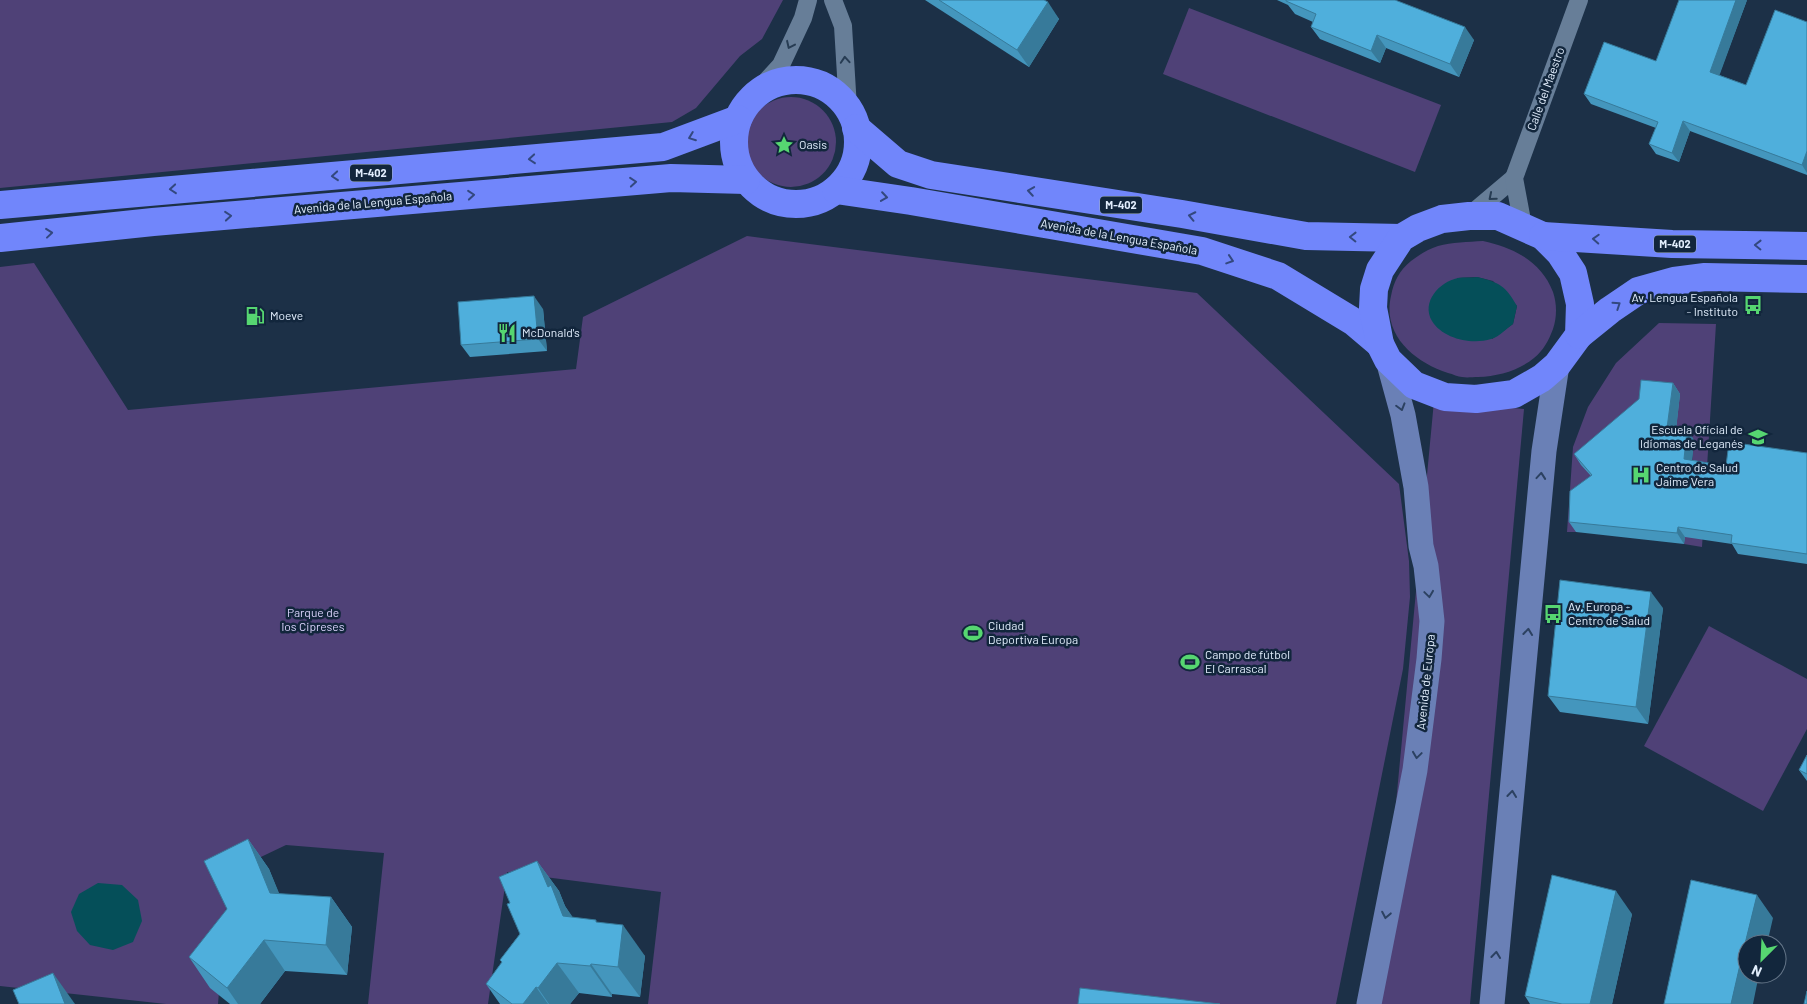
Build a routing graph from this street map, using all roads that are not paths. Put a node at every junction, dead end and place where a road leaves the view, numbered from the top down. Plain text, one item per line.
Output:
1 (808, 0) edge
2 (834, 0) edge
3 (1579, 0) edge
4 (744, 109) junction
5 (852, 118) junction
6 (1514, 178) junction
7 (746, 180) junction
8 (836, 190) junction
9 (0, 205) edge
10 (1469, 216) junction
11 (1533, 231) junction
12 (0, 238) edge
13 (1401, 238) junction
14 (1807, 246) edge
15 (1807, 279) edge
16 (1578, 336) junction
17 (1384, 352) junction
18 (1557, 366) junction
19 (1369, 1004) edge
20 (1492, 1004) edge

1 -> 4 street
5 -> 2 street
3 - 6 street, Calle del Maestro
4 - 5 highway, M-402
4 - 7 highway
4 -> 9 highway, M-402
5 - 8 highway
13 -> 5 highway, M-402
6 -> 10 street, Calle del Maestro
6 - 11 street
7 - 8 highway
12 -> 7 highway, Avenida de la Lengua Española
8 -> 17 highway, Avenida de la Lengua Española
10 - 11 highway, M-402
10 - 13 highway, M-402
14 -> 11 highway, M-402
11 - 16 highway, M-402
13 - 17 highway, M-402
16 -> 15 highway
16 - 18 highway, Avenida de la Lengua Española
17 - 18 highway, Avenida de la Lengua Española
17 -> 19 main road, Avenida de Europa
20 -> 18 main road

